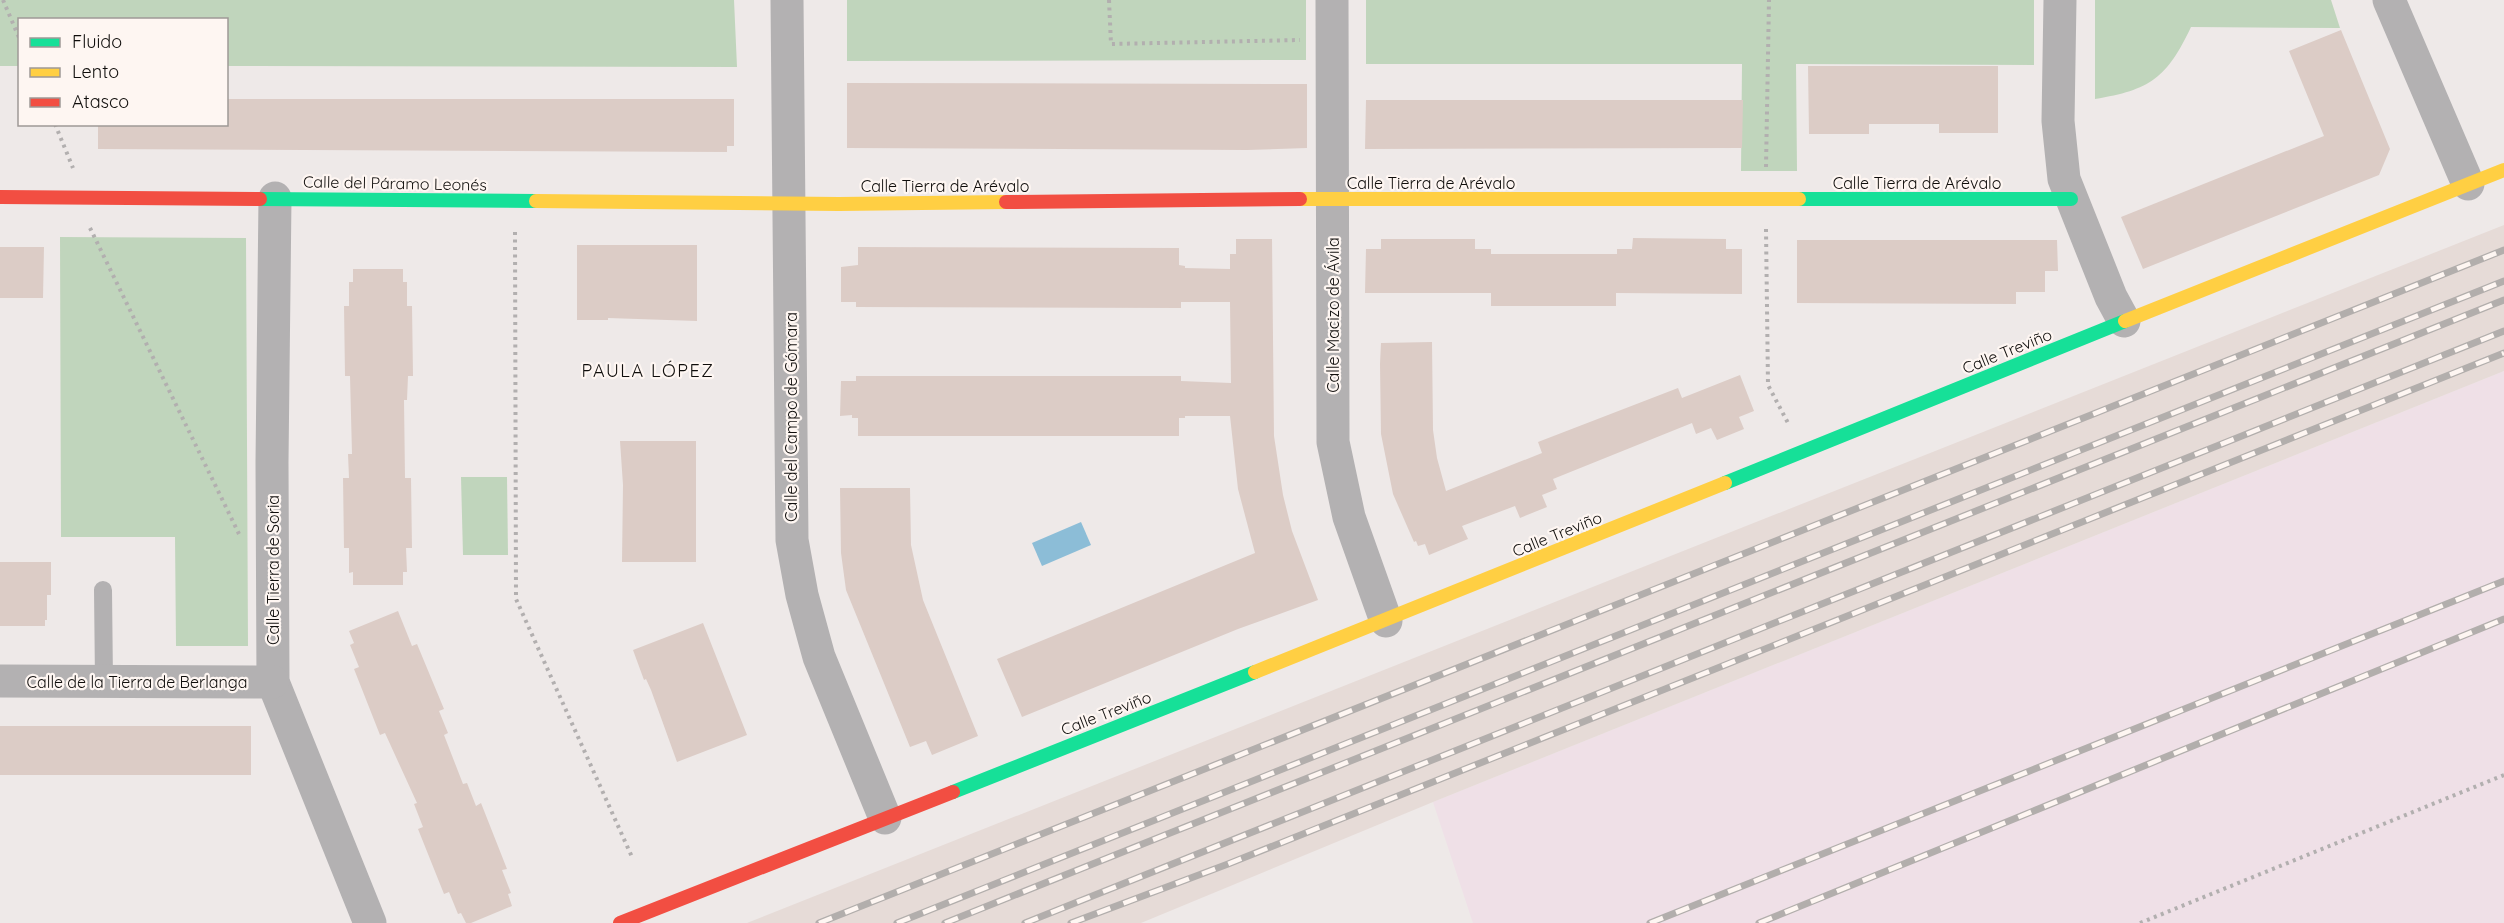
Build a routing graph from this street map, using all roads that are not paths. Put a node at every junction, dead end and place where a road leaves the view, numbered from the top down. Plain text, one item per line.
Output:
1 (787, 0) edge
2 (1332, 0) edge
3 (2060, 0) edge
4 (2389, 0) edge
5 (2504, 170) edge
6 (2468, 184) junction
7 (0, 197) edge
8 (276, 198) junction
9 (1332, 199) junction
10 (2071, 199) junction
11 (790, 203) junction
12 (2124, 321) junction
13 (103, 590) dead end
14 (1386, 621) junction
15 (0, 681) edge
16 (104, 681) junction
17 (273, 682) junction
18 (885, 818) junction
19 (370, 923) edge
20 (620, 923) edge

1 - 11 street, Calle del Campo de Gómara
2 - 9 street, Calle Macizo de Ávila
3 - 10 street
4 - 6 street
5 - 6 street, Calle Treviño
6 - 12 street, Calle Treviño
7 - 8 street, Calle del Páramo Leonés
8 - 11 street, Calle del Páramo Leonés
8 - 17 street, Calle Tierra de Soria
9 - 10 street, Calle Tierra de Arévalo
9 - 11 street, Calle Tierra de Arévalo
9 - 14 street, Calle Macizo de Ávila
10 - 12 street
11 - 18 street, Calle del Campo de Gómara
12 - 14 street, Calle Treviño
13 - 16 lane
14 - 18 street, Calle Treviño
15 - 16 street, Calle de la Tierra de Berlanga
16 - 17 street, Calle de la Tierra de Berlanga
17 - 19 street, Calle Tierra de Soria
18 - 20 street, Calle Treviño

